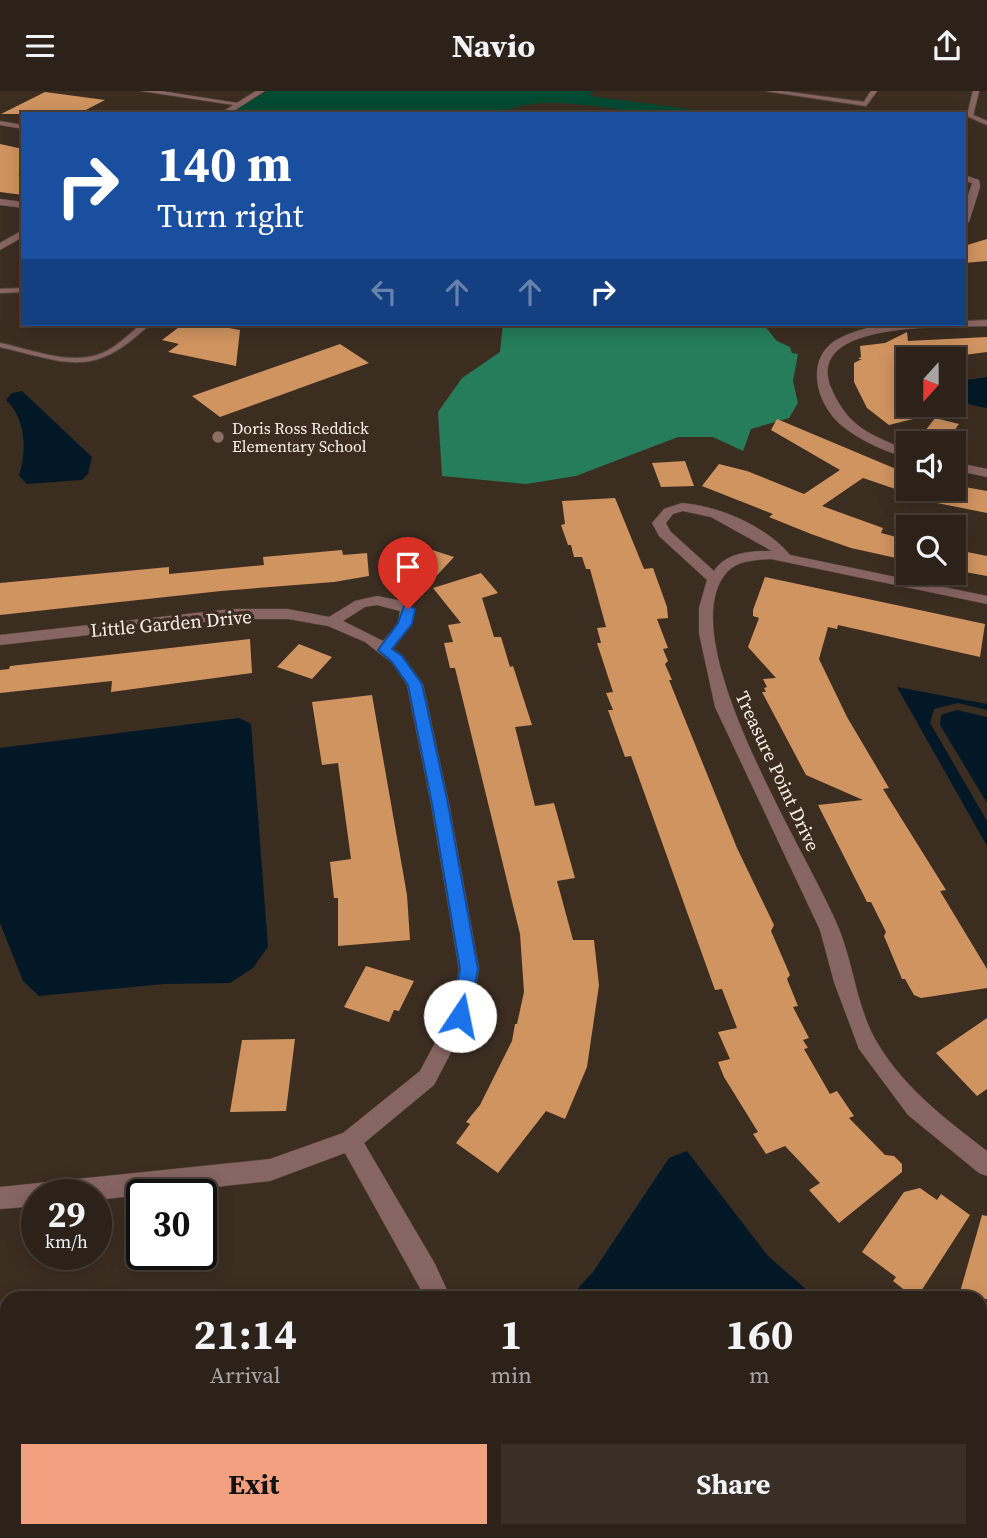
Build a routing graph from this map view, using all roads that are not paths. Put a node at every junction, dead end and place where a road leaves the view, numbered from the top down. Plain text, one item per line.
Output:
1 (145, 91) edge
2 (261, 91) edge
3 (769, 91) edge
4 (874, 91) edge
5 (976, 91) edge
6 (240, 104) junction
7 (226, 112) edge
8 (0, 123) edge
9 (987, 123) edge
10 (21, 127) edge
11 (966, 179) edge
12 (0, 202) edge
13 (21, 205) edge
14 (966, 216) edge
15 (21, 234) edge
16 (0, 247) edge
17 (21, 290) edge
18 (0, 291) edge
19 (987, 323) edge
20 (966, 324) edge
21 (142, 326) edge
22 (907, 326) edge
23 (0, 345) edge
24 (896, 449) edge
25 (966, 469) edge
26 (987, 473) edge
27 (785, 558) junction
28 (713, 578) junction
29 (987, 600) edge
30 (332, 622) junction
31 (0, 640) edge
32 (384, 650) junction
33 (350, 1141) junction
34 (987, 1165) edge
35 (112, 1187) edge
36 (21, 1196) edge
37 (0, 1198) edge
38 (435, 1291) edge

1 - 6 street
2 - 6 street
3 - 4 lane
5 - 9 lane
6 - 7 street
8 - 10 street
11 - 14 street
12 - 13 street
15 - 16 street
17 - 18 lane
19 - 20 street
21 - 23 lane
22 - 24 street
25 - 26 street
27 - 28 street
27 - 28 street
27 - 29 street
28 - 34 street, Treasure Point Drive
30 - 31 street, Little Garden Drive
30 - 32 street, Little Garden Drive
30 - 32 street
32 - 33 street, Little Garden Drive
33 - 35 street, Little Garden Drive
33 - 38 street
36 - 37 street, Little Garden Drive

